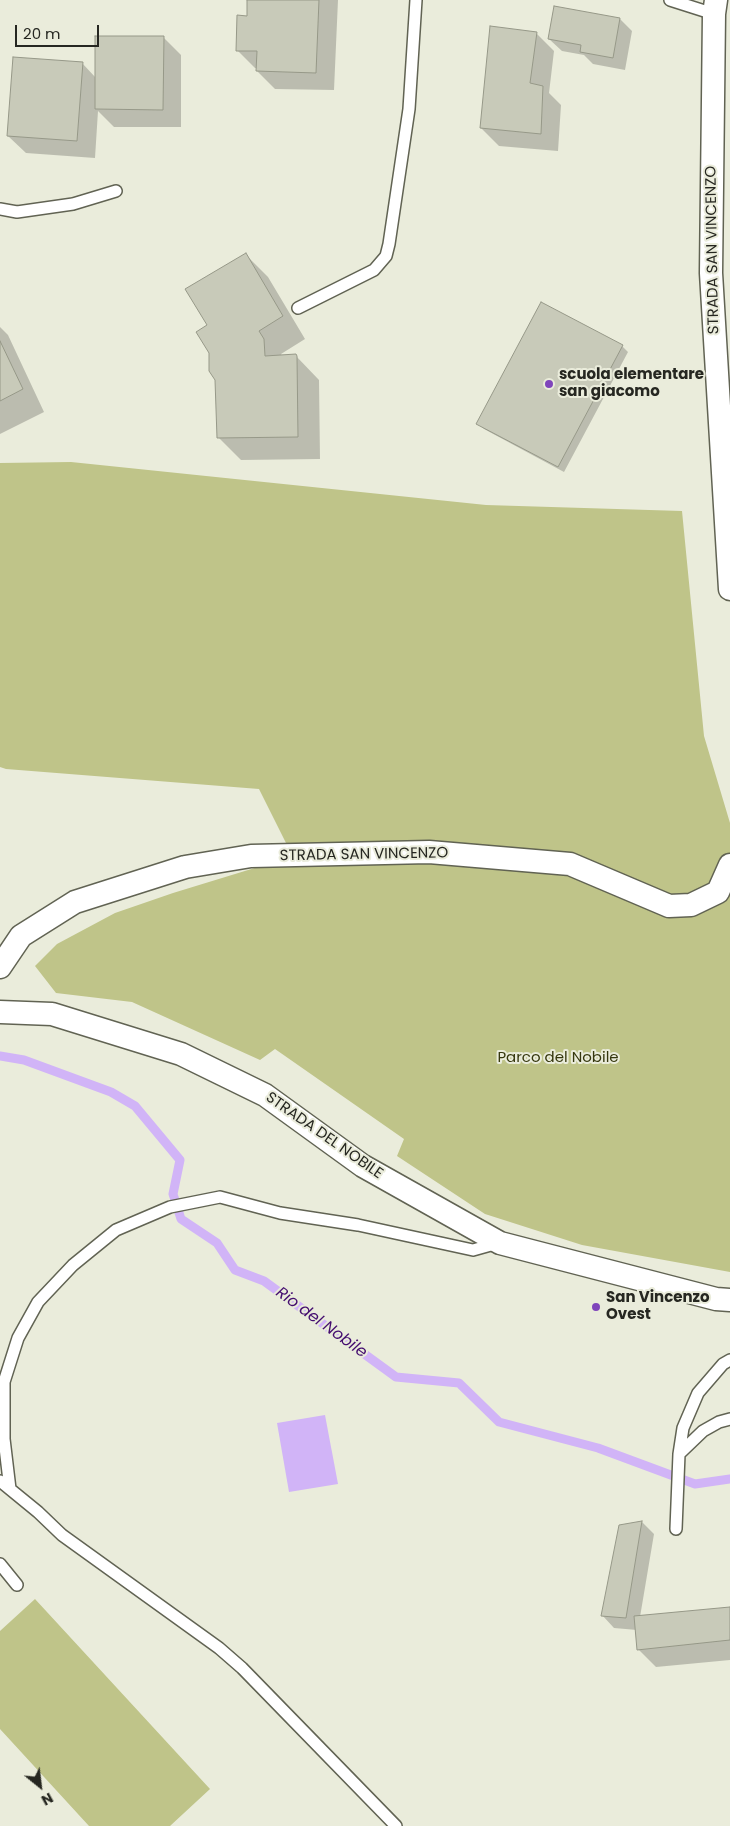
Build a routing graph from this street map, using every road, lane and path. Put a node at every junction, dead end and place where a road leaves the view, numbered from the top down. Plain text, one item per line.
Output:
1 (416, 0) edge
2 (670, 0) edge
3 (715, 7) edge
4 (116, 191) dead end
5 (0, 209) edge
6 (298, 308) dead end
7 (730, 589) edge
8 (730, 865) edge
9 (0, 967) edge
10 (0, 1012) edge
11 (500, 1243) junction
12 (730, 1300) edge
13 (730, 1360) edge
14 (730, 1419) edge
15 (679, 1454) junction
16 (0, 1482) edge
17 (10, 1489) junction
18 (676, 1529) dead end
19 (0, 1564) edge
20 (17, 1585) dead end
21 (396, 1826) edge

1 - 6 lane
2 - 3 lane
3 - 7 street, STRADA SAN VINCENZO
4 - 5 lane
8 - 9 street, STRADA SAN VINCENZO
10 - 11 street, STRADA DEL NOBILE
11 - 12 street, STRADA DEL NOBILE
11 - 17 lane
13 - 15 lane
14 - 15 lane
15 - 18 lane
16 - 17 lane
17 - 21 lane
19 - 20 lane

